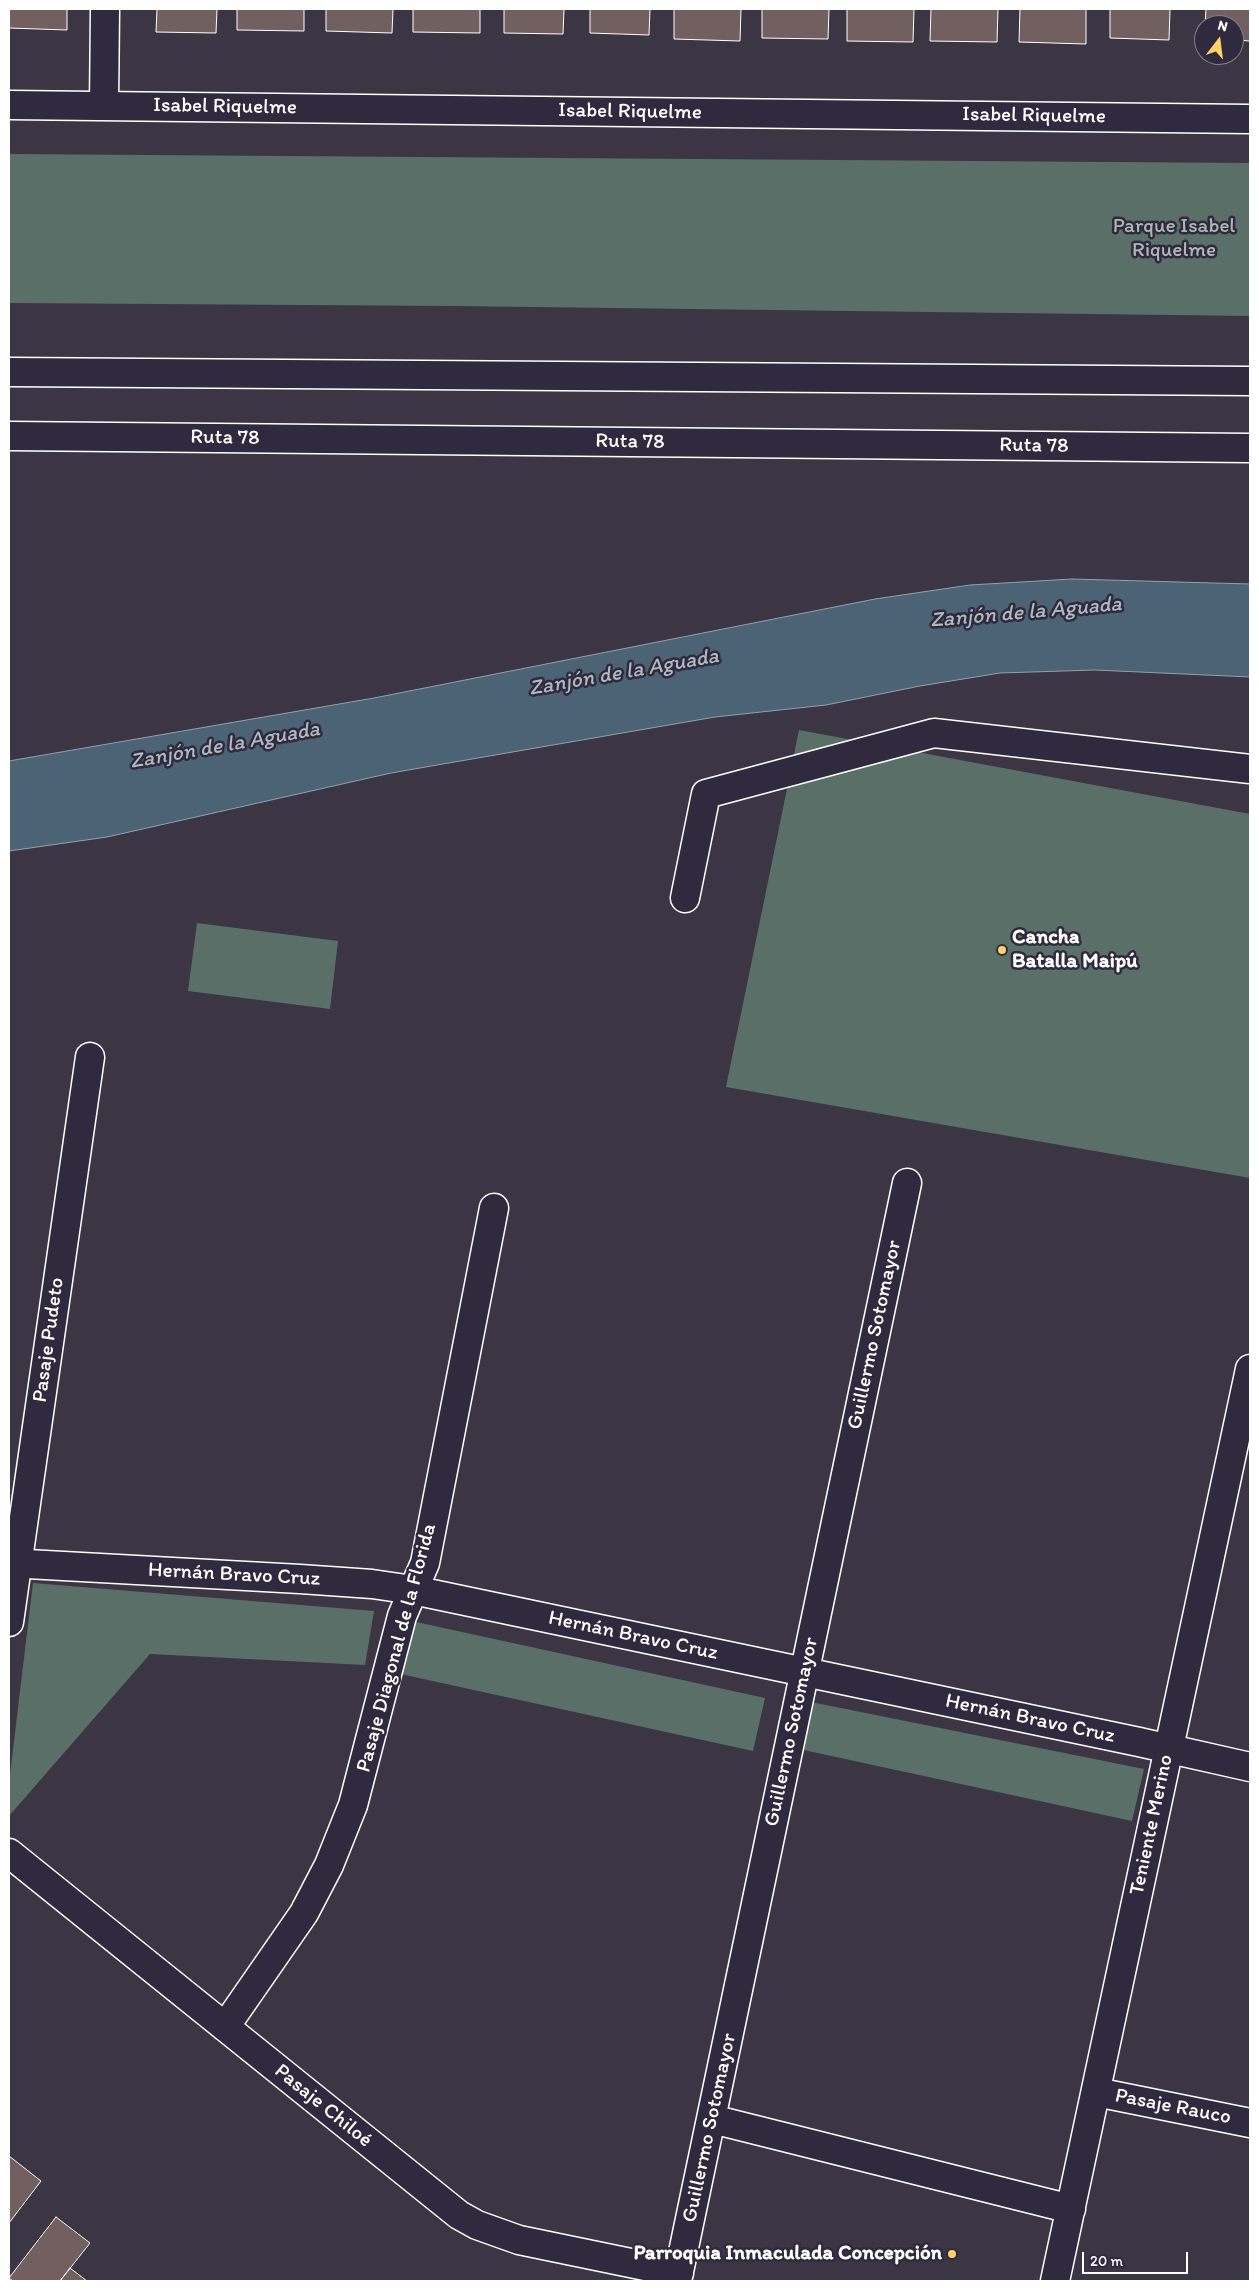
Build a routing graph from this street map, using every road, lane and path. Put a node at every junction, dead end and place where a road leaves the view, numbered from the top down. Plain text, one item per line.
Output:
1 (105, 9) edge
2 (9, 105) edge
3 (104, 106) junction
4 (1250, 119) edge
5 (9, 372) edge
6 (1250, 381) edge
7 (9, 436) edge
8 (1250, 448) edge
9 (1250, 769) edge
10 (685, 898) dead end
11 (90, 1057) dead end
12 (907, 1183) dead end
13 (494, 1208) dead end
14 (1250, 1368) edge
15 (1242, 1440) edge
16 (13, 1563) edge
17 (413, 1590) junction
18 (9, 1622) edge
19 (804, 1672) junction
20 (1168, 1749) junction
21 (1250, 1767) edge
22 (9, 1853) edge
23 (225, 2028) junction
24 (1096, 2092) junction
25 (712, 2119) junction
26 (1250, 2123) edge
27 (1070, 2209) junction
28 (678, 2277) edge
29 (1055, 2281) edge

1 - 3 main road
2 - 3 main road, Isabel Riquelme
3 - 4 main road, Isabel Riquelme
5 - 6 main road
7 - 8 main road, Ruta 78
9 - 10 main road
11 - 16 main road, Pasaje Pudeto
12 - 19 main road, Guillermo Sotomayor
13 - 17 main road, Pasaje Diagonal de la Florida
14 - 15 main road, Teniente Merino
15 - 20 main road, Teniente Merino
16 - 17 main road, Hernán Bravo Cruz
16 - 18 main road, Pasaje Pudeto
17 - 19 main road, Hernán Bravo Cruz
17 - 23 main road, Pasaje Diagonal de la Florida
19 - 20 main road, Hernán Bravo Cruz
19 - 25 main road, Guillermo Sotomayor
20 - 21 main road, Hernán Bravo Cruz
20 - 24 main road, Teniente Merino
22 - 23 main road, Pasaje Chiloé
23 - 28 main road, Pasaje Chiloé
24 - 26 main road, Pasaje Rauco
24 - 27 main road, Teniente Merino
25 - 27 main road
25 - 28 main road, Guillermo Sotomayor
27 - 29 main road, Teniente Merino

